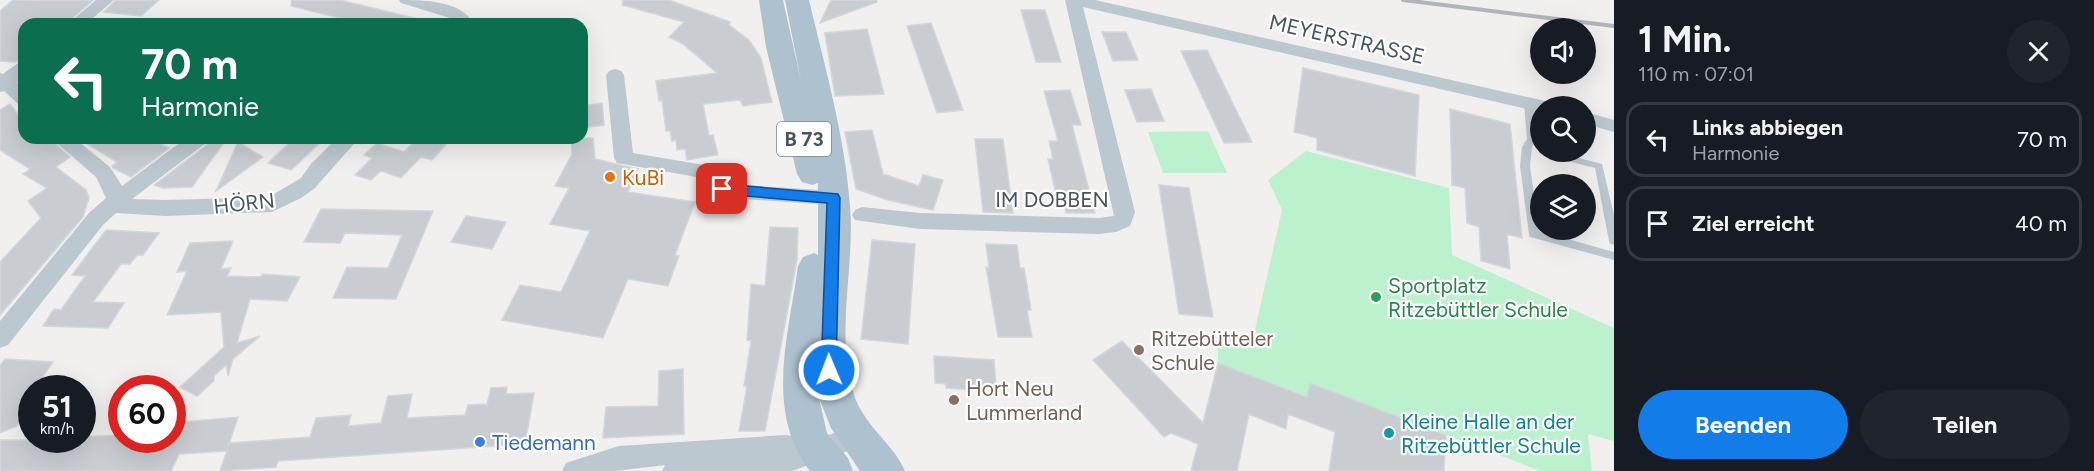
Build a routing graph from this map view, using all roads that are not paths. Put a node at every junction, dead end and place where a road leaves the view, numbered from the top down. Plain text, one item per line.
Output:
1 (106, 0) edge
2 (407, 0) edge
3 (771, 0) edge
4 (796, 0) edge
5 (1073, 0) edge
6 (84, 18) edge
7 (455, 18) edge
8 (18, 71) edge
9 (615, 75) dead end
10 (2, 82) edge
11 (18, 95) edge
12 (1530, 104) edge
13 (1596, 121) edge
14 (1614, 126) edge
15 (1530, 142) edge
16 (69, 144) edge
17 (191, 144) edge
18 (343, 144) edge
19 (1527, 147) junction
20 (1530, 148) edge
21 (1584, 162) edge
22 (825, 198) junction
23 (117, 200) junction
24 (862, 215) dead end
25 (1614, 241) edge
26 (1614, 256) edge
27 (0, 338) edge
28 (856, 437) junction
29 (825, 461) edge
30 (575, 471) edge
31 (675, 471) edge
32 (886, 471) edge

1 - 6 street
2 - 7 street
3 - 22 main road, B 73
4 - 22 main road, B 73
5 - 12 street, MEYERSTRASSE
5 - 24 street, IM DOBBEN
8 - 10 street
9 - 22 street
10 - 11 street
13 - 14 street
15 - 19 lane
16 - 23 street
17 - 23 street
18 - 23 street, HÖRN
19 - 20 lane
19 - 26 lane
21 - 25 lane
22 - 28 main road, B 73
22 - 29 main road, B 73
23 - 27 street
28 - 29 street
28 - 32 main road, B 73
29 - 30 street
29 - 31 street

